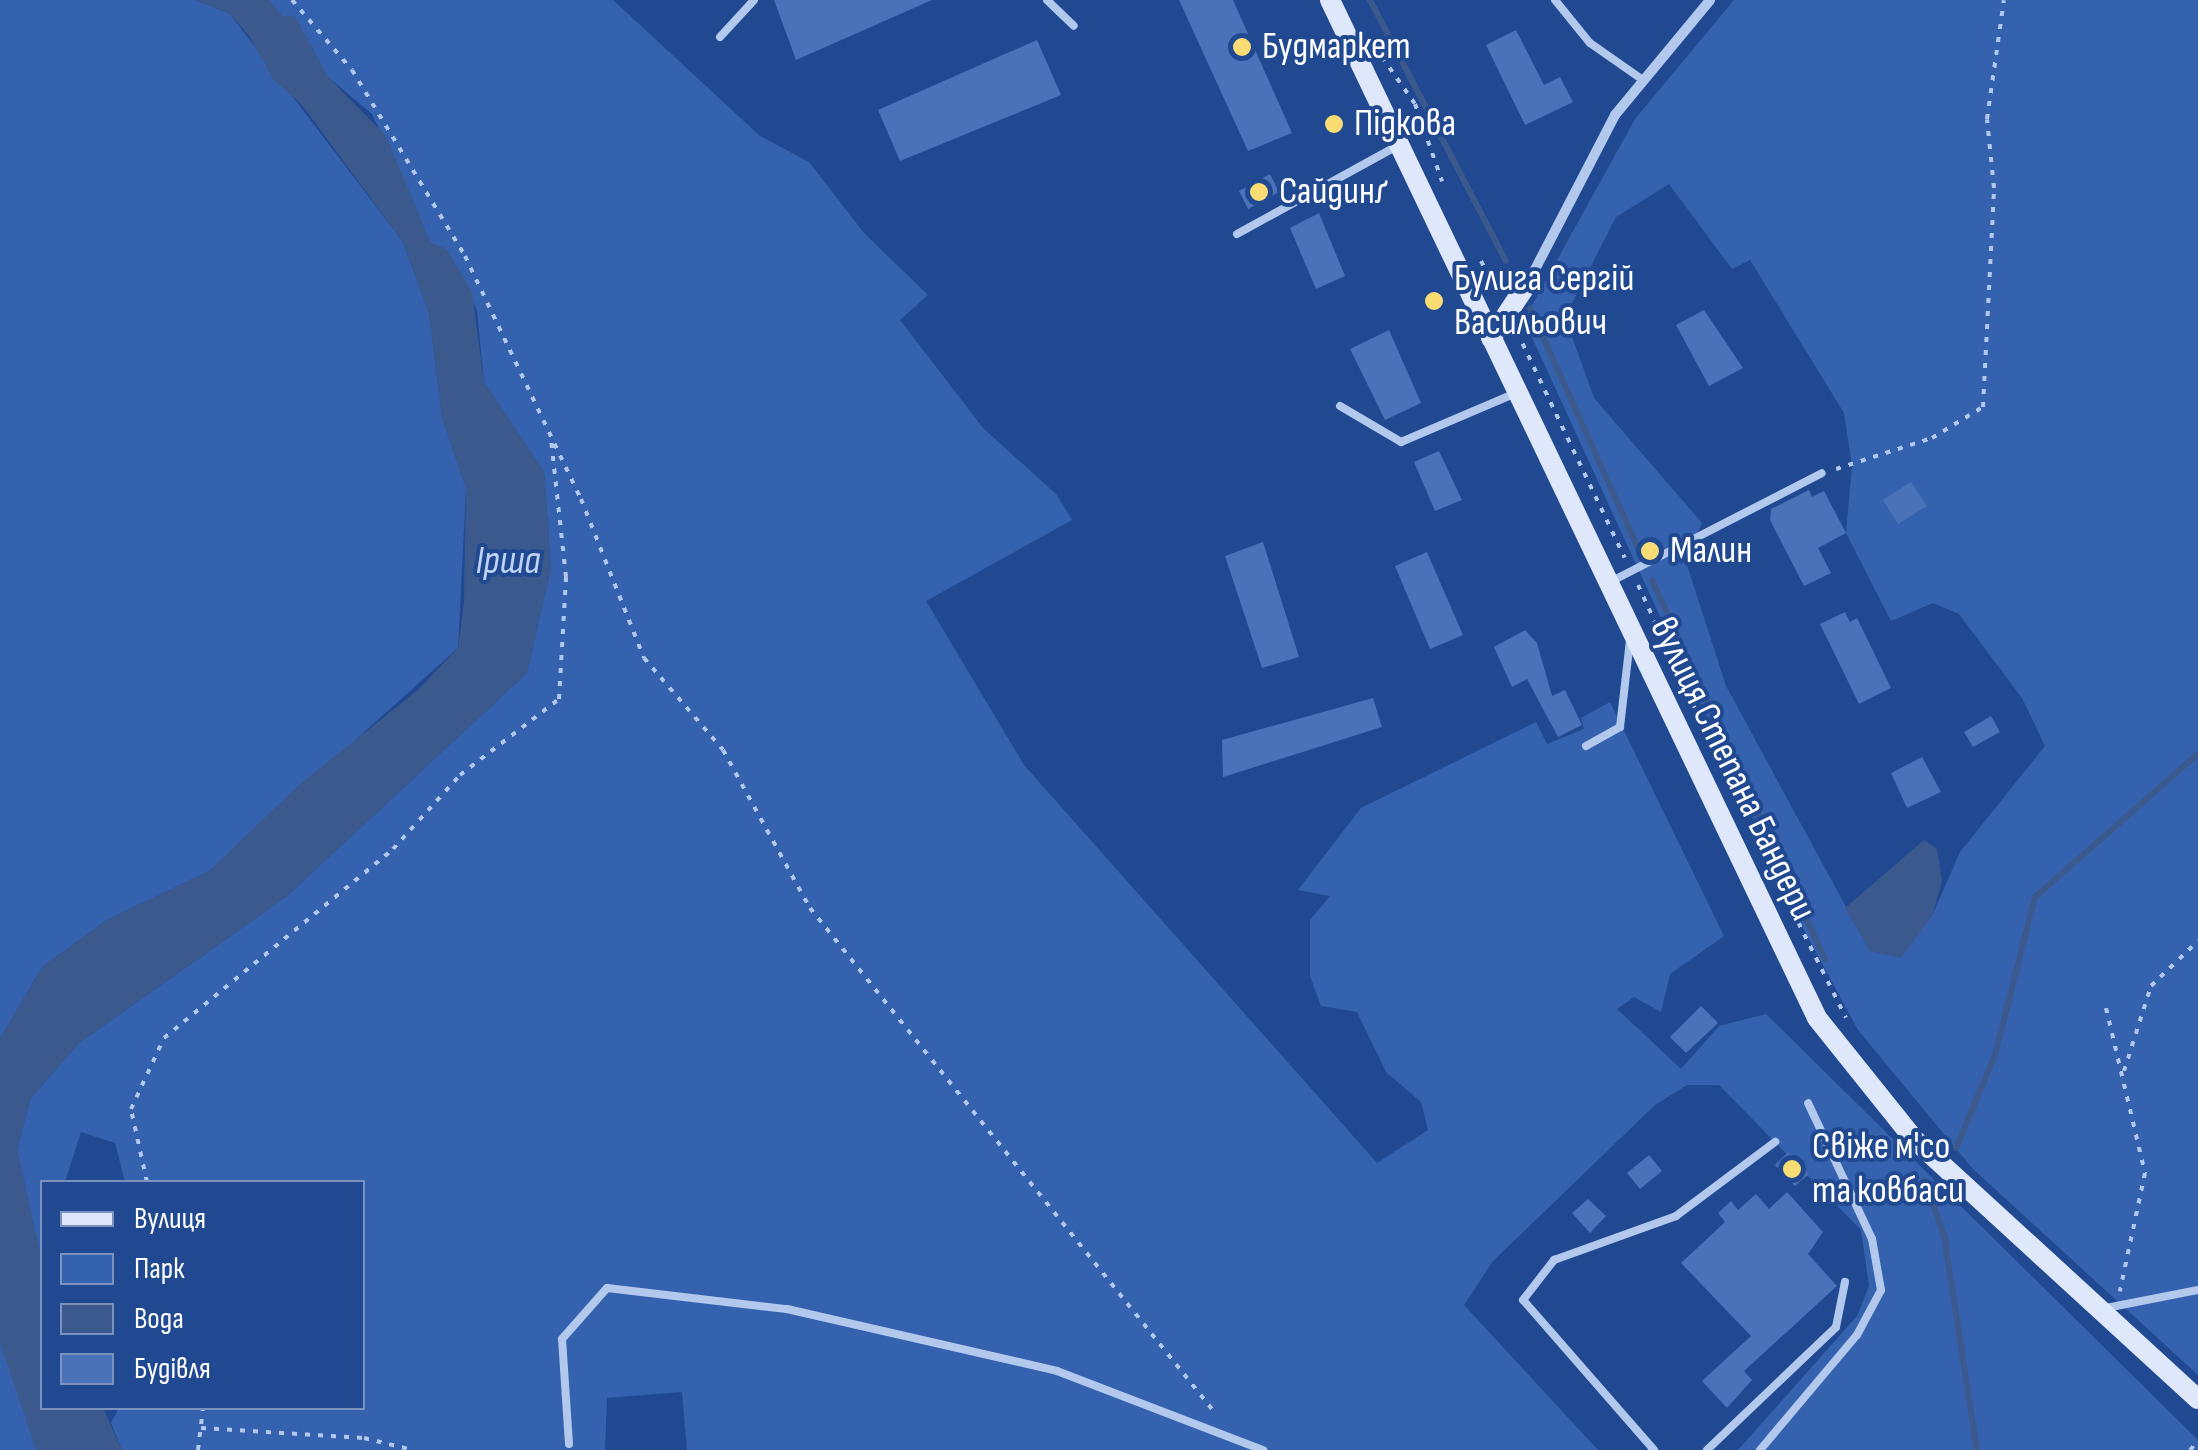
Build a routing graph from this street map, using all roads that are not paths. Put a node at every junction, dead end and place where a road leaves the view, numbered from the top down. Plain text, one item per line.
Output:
1 (754, 0) edge
2 (1046, 0) edge
3 (1330, 0) edge
4 (1555, 0) edge
5 (1710, 0) edge
6 (1074, 26) dead end
7 (720, 37) dead end
8 (1643, 80) junction
9 (1399, 144) junction
10 (1237, 234) dead end
11 (1530, 281) joint
12 (1491, 338) junction
13 (1516, 393) junction
14 (1340, 406) dead end
15 (1822, 473) road end
16 (1606, 584) junction
17 (1631, 637) junction
18 (1586, 746) dead end
19 (1808, 1103) dead end
20 (1774, 1142) dead end
21 (1845, 1282) dead end
22 (2198, 1290) edge
23 (2101, 1309) junction
24 (2198, 1400) edge
25 (569, 1444) dead end
26 (1263, 1450) edge
27 (1654, 1450) edge
28 (1708, 1450) edge
29 (1760, 1450) edge

1 - 7 lane
2 - 6 lane
3 - 9 street, вулиця Степана Бандери
4 - 8 lane
5 - 8 street
8 - 11 street
9 - 10 lane
9 - 12 street, вулиця Степана Бандери
11 - 12 street
12 - 13 street, вулиця Степана Бандери
13 - 14 lane
13 - 16 street, вулиця Степана Бандери
15 - 16 lane
16 - 17 street, вулиця Степана Бандери
17 - 18 lane
17 - 23 street, вулиця Степана Бандери
19 - 29 lane
20 - 27 lane
21 - 28 lane
22 - 23 lane
23 - 24 street, вулиця Степана Бандери
25 - 26 lane

